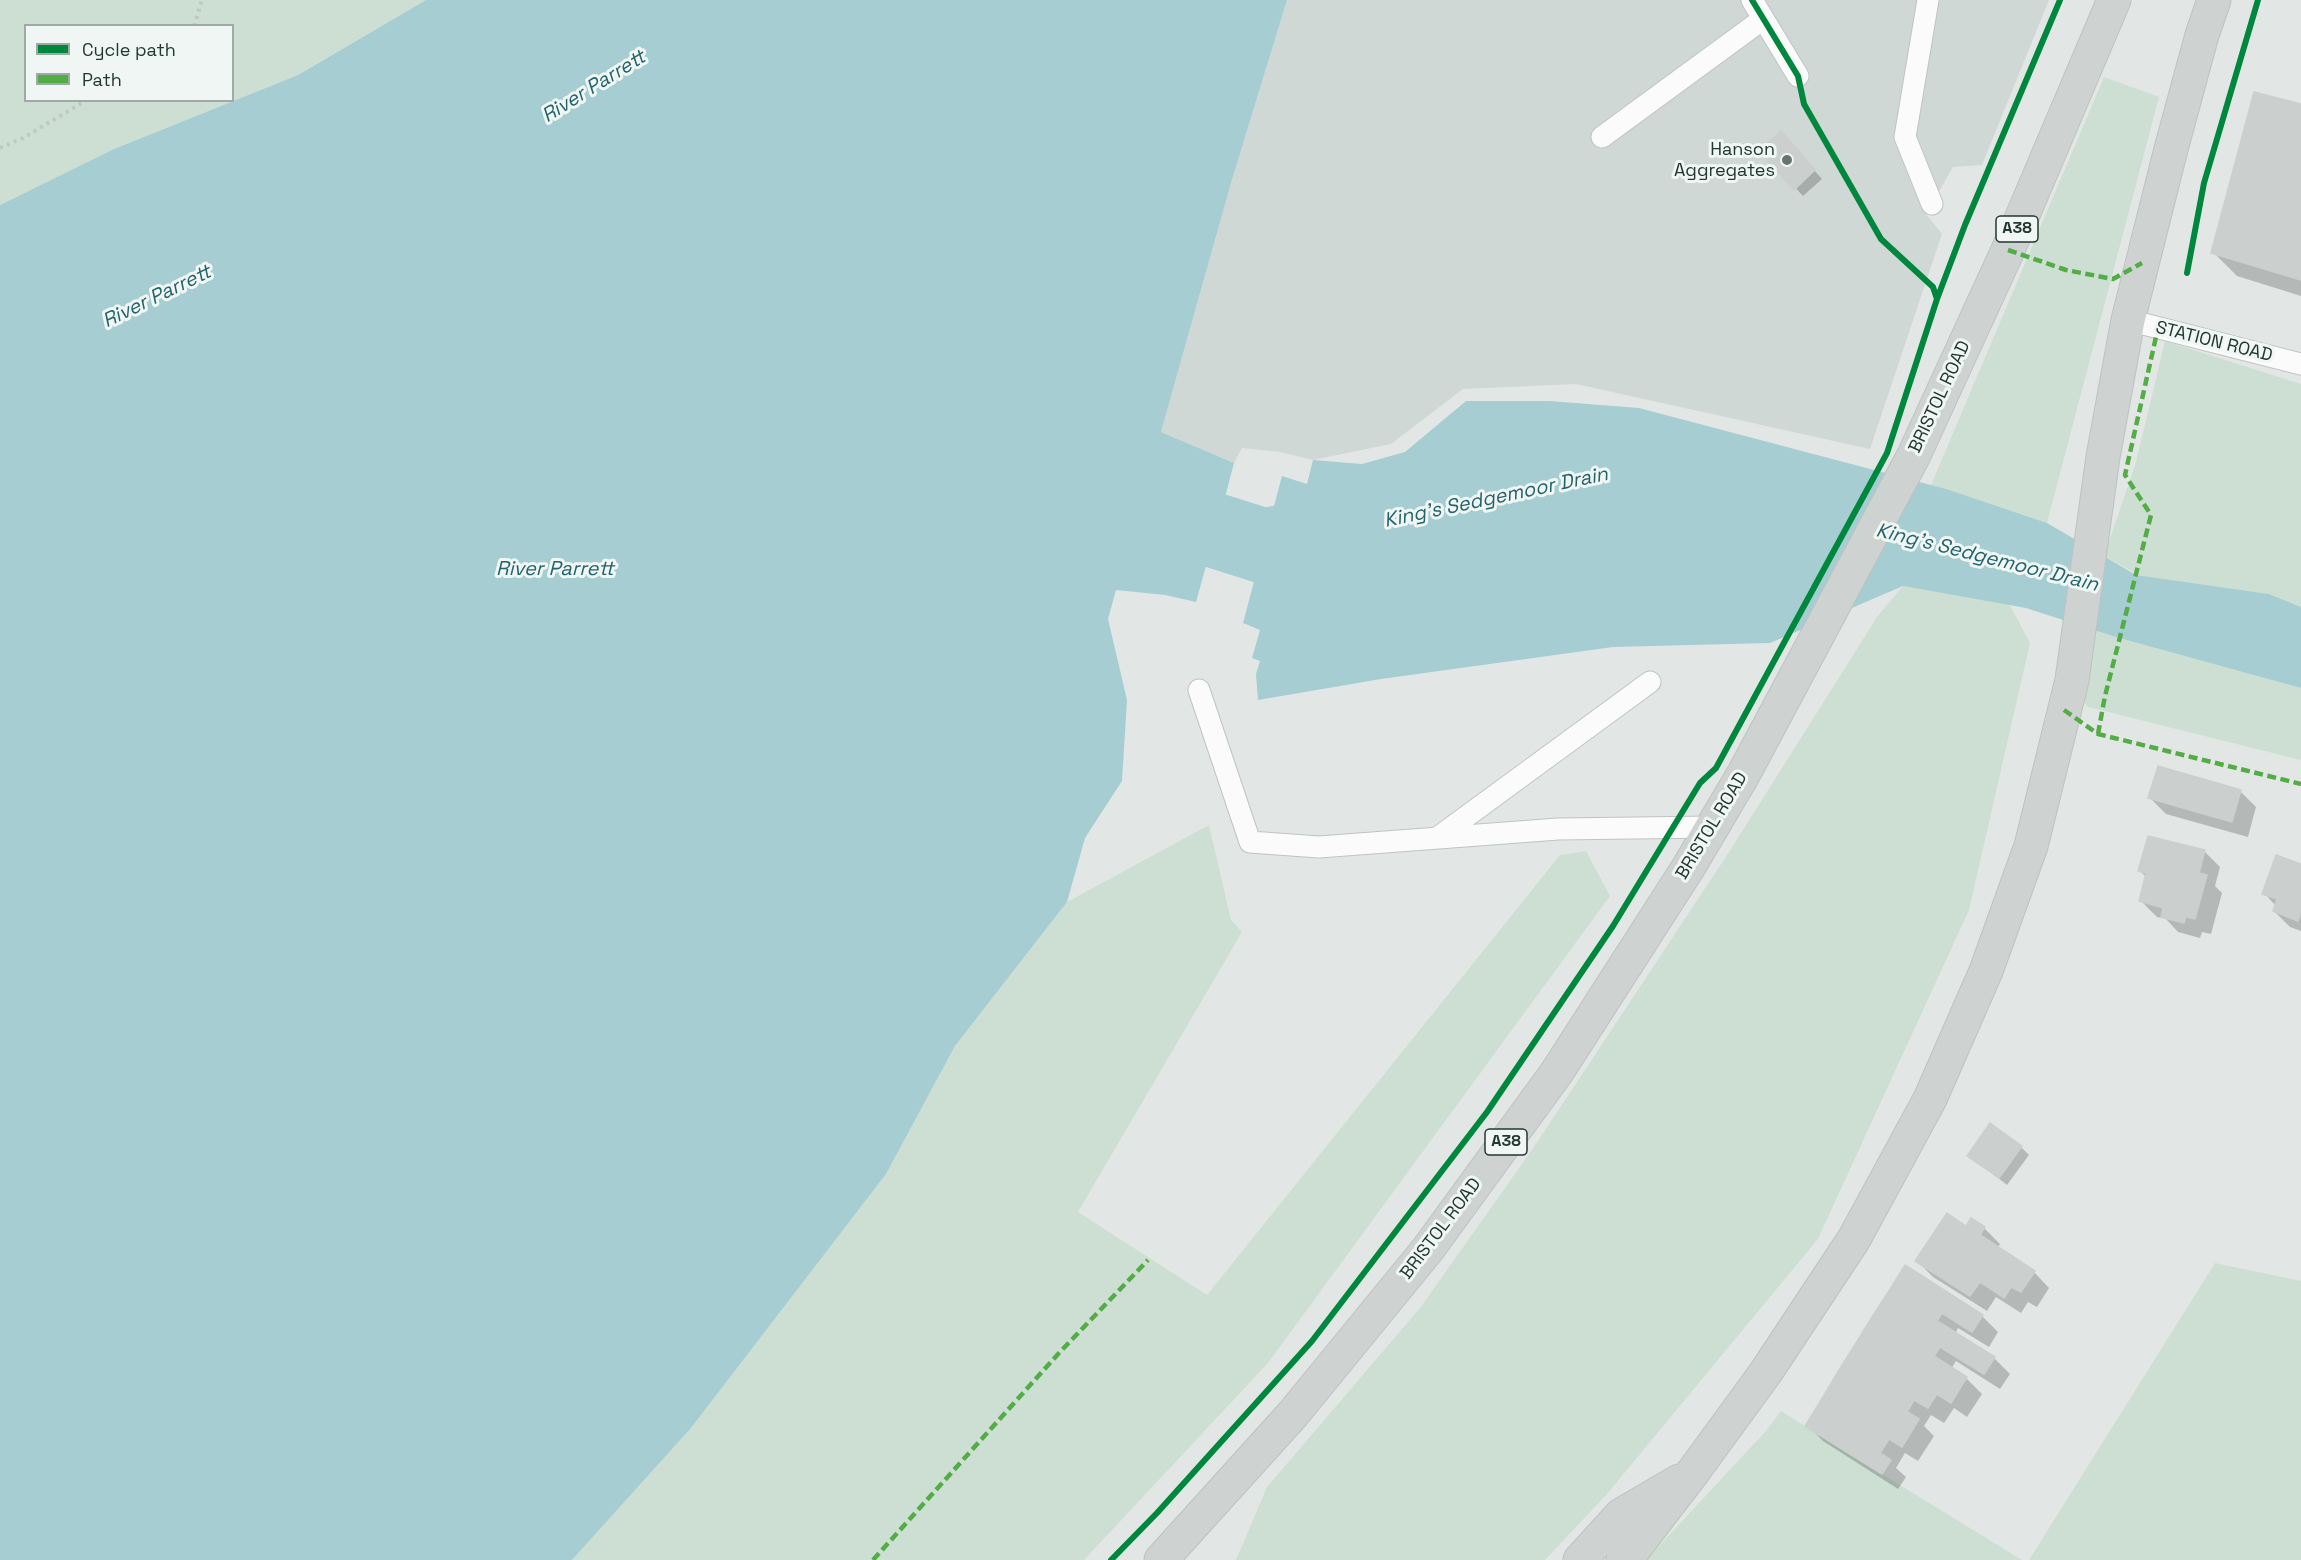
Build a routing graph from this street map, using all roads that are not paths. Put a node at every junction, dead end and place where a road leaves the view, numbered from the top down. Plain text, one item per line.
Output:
1 (1752, 0) edge
2 (1928, 0) edge
3 (2114, 0) edge
4 (2214, 0) edge
5 (1763, 19) junction
6 (1798, 76) dead end
7 (1602, 137) dead end
8 (1932, 204) dead end
9 (2128, 320) junction
10 (2301, 364) edge
11 (1650, 681) dead end
12 (1199, 690) dead end
13 (1712, 827) junction
14 (1436, 838) junction
15 (1693, 1472) junction
16 (1190, 1548) edge
17 (1161, 1560) edge
18 (1580, 1560) edge
19 (1623, 1560) edge

1 - 5 lane
2 - 8 lane
3 - 13 main road, BRISTOL ROAD / A38
4 - 9 main road
5 - 6 lane
5 - 7 lane
9 - 10 lane, STATION ROAD
9 - 15 main road
11 - 14 lane
12 - 14 lane
13 - 14 lane
13 - 16 main road, BRISTOL ROAD / A38
15 - 18 main road
15 - 19 main road
16 - 17 main road, BRISTOL ROAD / A38

